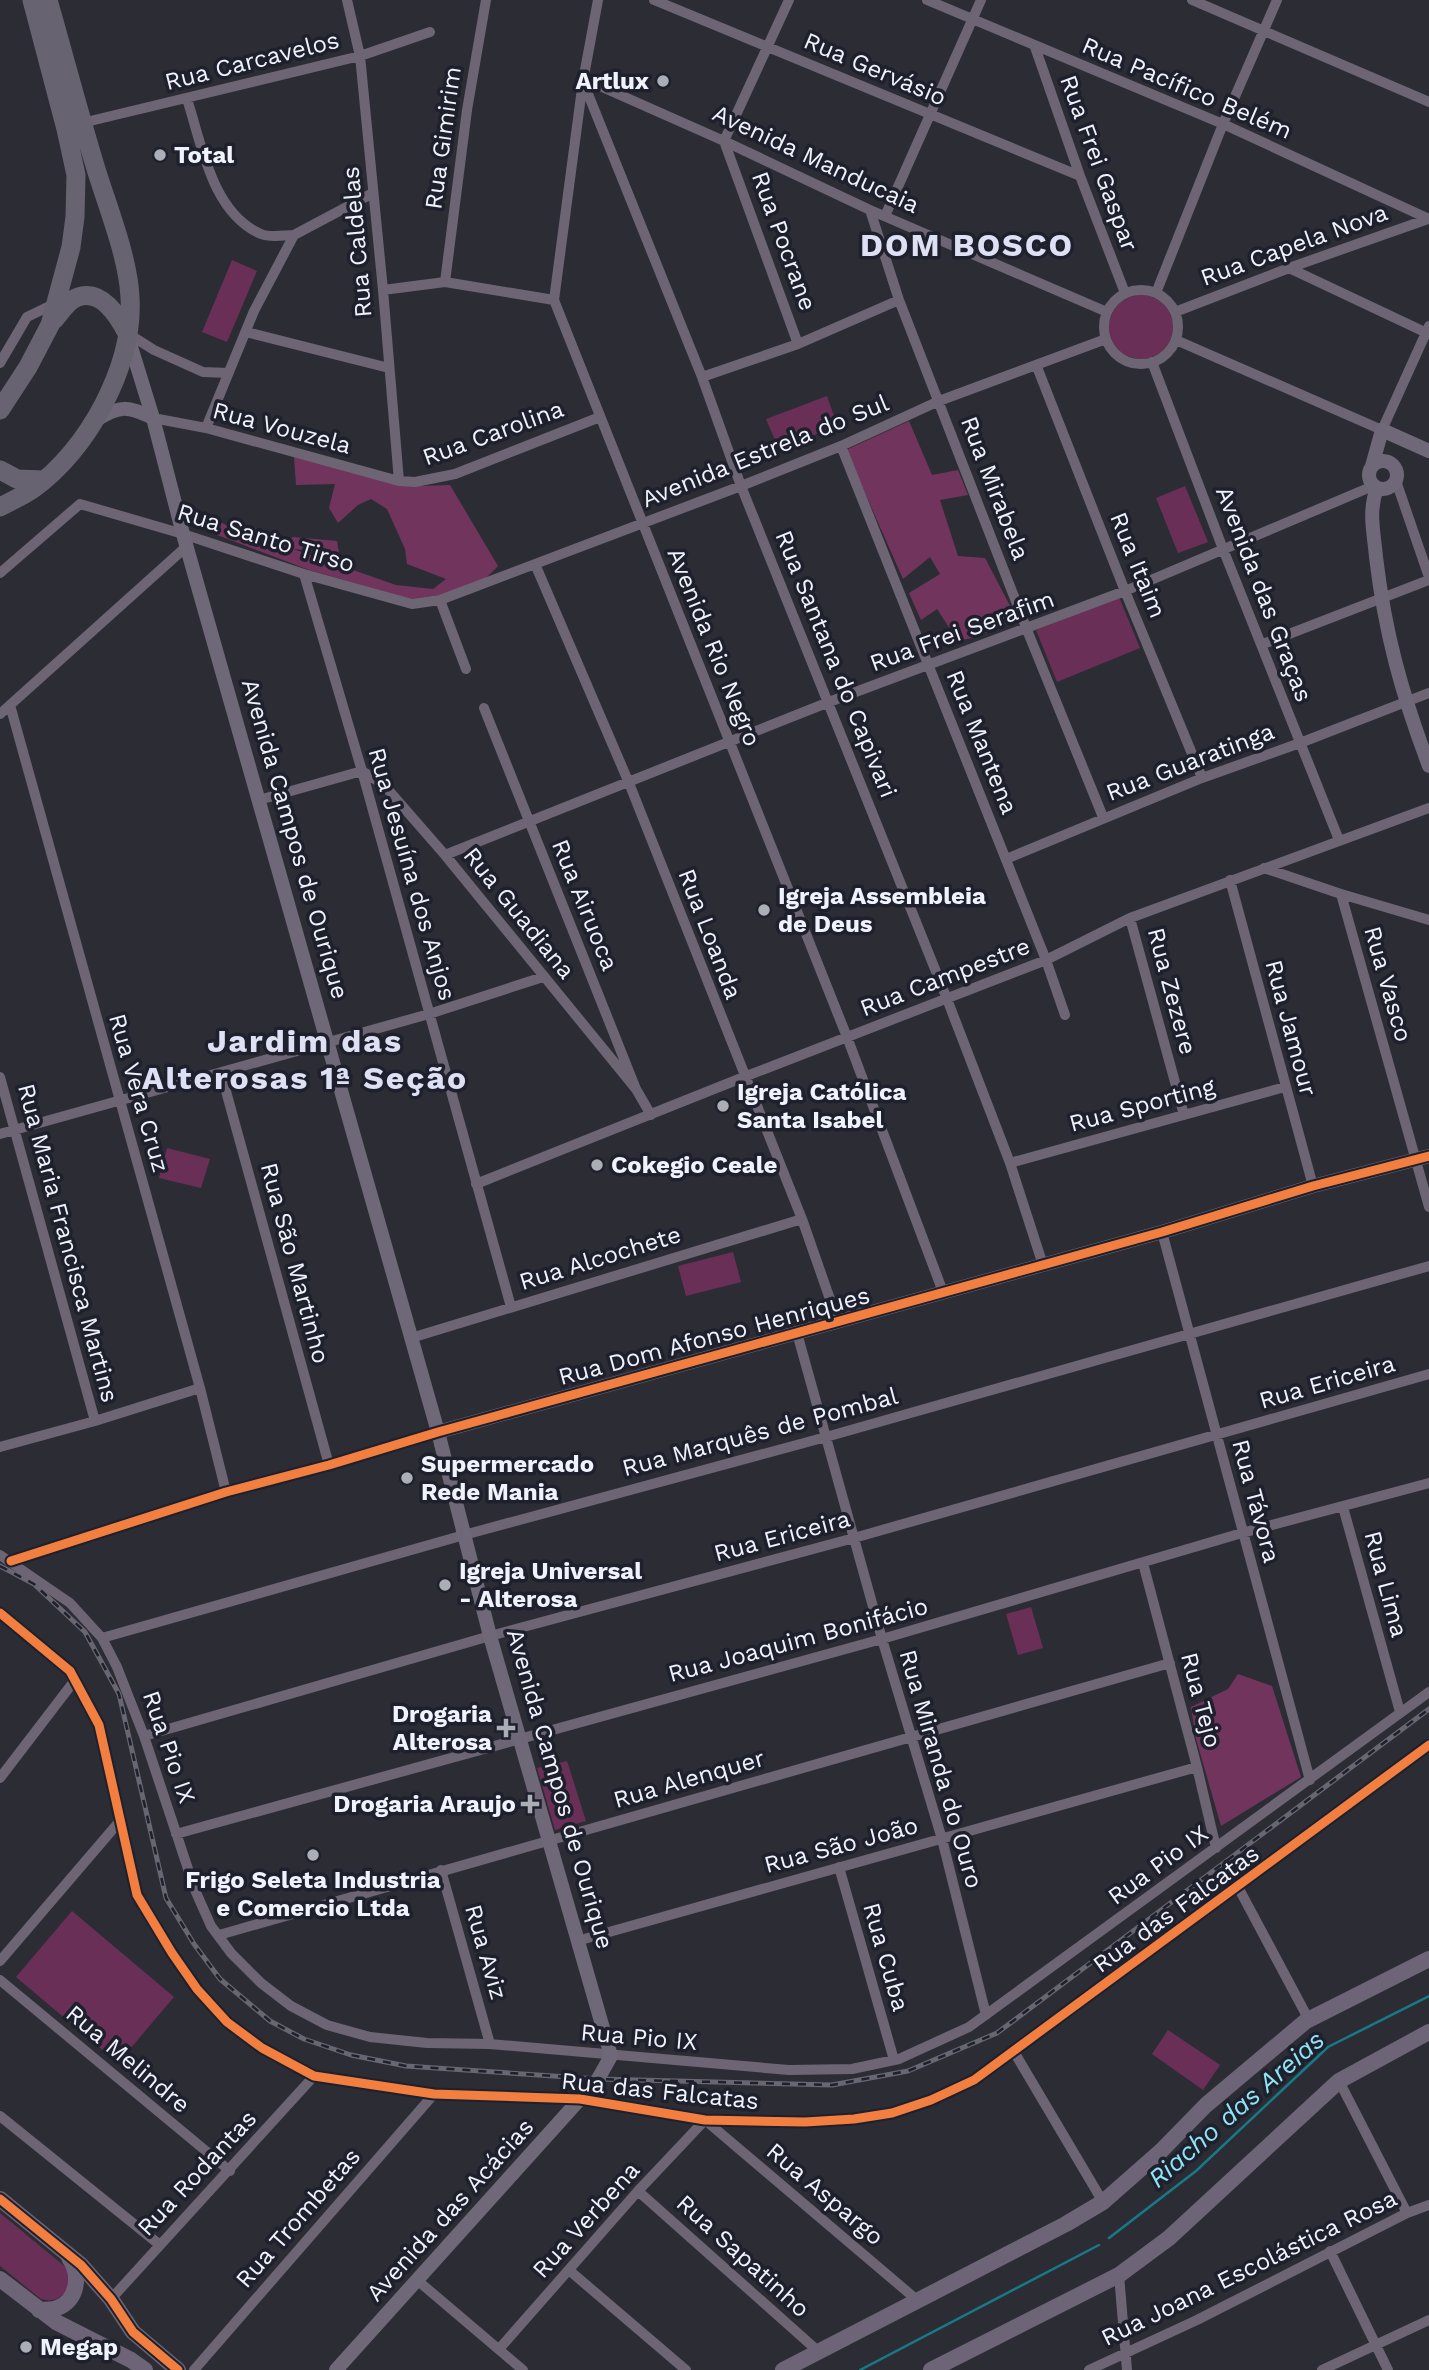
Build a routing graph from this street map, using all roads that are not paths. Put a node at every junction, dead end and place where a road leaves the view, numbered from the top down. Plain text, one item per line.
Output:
1 (32, 0) edge
2 (48, 0) edge
3 (347, 0) edge
4 (486, 0) edge
5 (598, 0) edge
6 (654, 0) edge
7 (789, 0) edge
8 (927, 0) edge
9 (981, 0) edge
10 (1192, 0) edge
11 (1277, 0) edge
12 (972, 19) junction
13 (430, 32) dead end
14 (1263, 32) junction
15 (768, 47) junction
16 (1035, 47) junction
17 (360, 56) junction
18 (583, 80) junction
19 (187, 99) junction
20 (1429, 102) edge
21 (930, 115) junction
22 (82, 123) junction
23 (1223, 124) junction
24 (724, 141) junction
25 (1080, 176) junction
26 (373, 193) junction
27 (870, 210) junction
28 (885, 216) junction
29 (1428, 219) edge
30 (294, 235) junction
31 (1289, 268) junction
32 (445, 282) junction
33 (383, 290) junction
34 (1125, 293) junction
35 (1156, 293) junction
36 (554, 300) junction
37 (899, 300) junction
38 (56, 303) junction
39 (1107, 312) junction
40 (1175, 312) junction
41 (50, 325) junction
42 (1428, 331) edge
43 (246, 332) junction
44 (127, 333) junction
45 (1106, 339) junction
46 (1176, 340) junction
47 (798, 344) junction
48 (1152, 362) junction
49 (0, 363) edge
50 (1037, 367) junction
51 (389, 369) junction
52 (228, 373) junction
53 (702, 377) junction
54 (939, 401) junction
55 (0, 410) edge
56 (600, 416) junction
57 (153, 418) junction
58 (96, 420) junction
59 (206, 428) junction
60 (1381, 434) junction
61 (841, 446) junction
62 (1429, 451) edge
63 (1388, 462) junction
64 (1372, 467) junction
65 (0, 470) edge
66 (44, 481) junction
67 (399, 481) junction
68 (1396, 481) junction
69 (741, 486) junction
70 (1375, 487) junction
71 (0, 507) edge
72 (641, 524) junction
73 (185, 540) junction
74 (1223, 549) junction
75 (535, 564) junction
76 (0, 573) edge
77 (304, 574) junction
78 (1429, 579) edge
79 (1125, 591) junction
80 (1381, 597) junction
81 (440, 600) junction
82 (1027, 630) junction
83 (1262, 644) junction
84 (929, 665) junction
85 (466, 669) dead end
86 (1429, 692) edge
87 (829, 702) junction
88 (1405, 702) junction
89 (10, 705) junction
90 (484, 708) dead end
91 (0, 714) edge
92 (730, 741) junction
93 (1300, 743) junction
94 (1429, 766) edge
95 (362, 771) junction
96 (1202, 778) junction
97 (629, 783) junction
98 (259, 800) junction
99 (1429, 808) edge
100 (1103, 817) junction
101 (530, 822) junction
102 (1339, 841) junction
103 (445, 855) junction
104 (1006, 859) junction
105 (1264, 868) junction
106 (1230, 880) junction
107 (1341, 894) junction
108 (1130, 918) junction
109 (1429, 920) edge
110 (1046, 960) junction
111 (543, 977) junction
112 (947, 999) junction
113 (429, 1014) junction
114 (1065, 1015) dead end
115 (847, 1037) junction
116 (327, 1042) junction
117 (221, 1073) junction
118 (0, 1077) edge
119 (744, 1077) junction
120 (1285, 1087) junction
121 (636, 1089) junction
122 (119, 1102) junction
123 (651, 1115) junction
124 (1184, 1115) junction
125 (15, 1130) junction
126 (0, 1134) edge
127 (1423, 1158) edge
128 (1010, 1163) junction
129 (476, 1184) junction
130 (1313, 1186) junction
131 (1429, 1207) edge
132 (802, 1219) junction
133 (1162, 1232) junction
134 (1043, 1265) junction
135 (1429, 1266) edge
136 (943, 1292) junction
137 (511, 1307) junction
138 (838, 1322) junction
139 (797, 1333) junction
140 (1188, 1334) junction
141 (411, 1338) junction
142 (1429, 1374) edge
143 (200, 1388) junction
144 (95, 1421) junction
145 (438, 1432) junction
146 (1217, 1435) junction
147 (826, 1437) junction
148 (0, 1447) edge
149 (328, 1465) junction
150 (1429, 1483) edge
151 (226, 1492) junction
152 (1343, 1507) junction
153 (1242, 1534) junction
154 (464, 1535) junction
155 (854, 1538) junction
156 (0, 1555) edge
157 (11, 1561) junction
158 (1143, 1563) junction
159 (0, 1613) edge
160 (490, 1636) junction
161 (102, 1637) junction
162 (882, 1639) junction
163 (1170, 1663) junction
164 (75, 1680) junction
165 (1429, 1692) edge
166 (1400, 1712) junction
167 (144, 1735) junction
168 (910, 1736) junction
169 (519, 1738) junction
170 (1429, 1745) edge
171 (1197, 1767) junction
172 (0, 1778) edge
173 (1310, 1780) junction
174 (119, 1822) junction
175 (176, 1833) junction
176 (548, 1839) junction
177 (942, 1839) junction
178 (1216, 1848) junction
179 (839, 1867) junction
180 (441, 1870) junction
181 (1238, 1887) junction
182 (219, 1935) junction
183 (577, 1941) junction
184 (1429, 1959) edge
185 (0, 1961) edge
186 (0, 1980) edge
187 (986, 2015) junction
188 (1309, 2020) junction
189 (1429, 2032) edge
190 (490, 2044) junction
191 (1013, 2050) junction
192 (611, 2056) junction
193 (894, 2060) junction
194 (314, 2076) junction
195 (1339, 2081) junction
196 (435, 2094) junction
197 (580, 2099) junction
198 (0, 2116) edge
199 (705, 2120) junction
200 (230, 2171) junction
201 (638, 2191) junction
202 (0, 2199) edge
203 (1103, 2202) junction
204 (1429, 2204) edge
205 (1407, 2213) junction
206 (160, 2245) junction
207 (62, 2250) junction
208 (1330, 2251) junction
209 (570, 2271) junction
210 (1119, 2275) junction
211 (0, 2279) edge
212 (417, 2280) junction
213 (111, 2299) junction
214 (917, 2300) junction
215 (39, 2310) junction
216 (1429, 2320) edge
217 (1375, 2346) junction
218 (500, 2348) junction
219 (1127, 2351) junction
220 (819, 2352) junction
221 (145, 2370) edge
222 (178, 2370) edge
223 (194, 2370) edge
224 (336, 2370) edge
225 (523, 2370) edge
226 (686, 2370) edge
227 (783, 2370) edge
228 (931, 2370) edge
229 (1089, 2370) edge
230 (1127, 2370) edge
231 (1322, 2370) edge
232 (1388, 2370) edge

1 - 38 highway
2 - 22 highway, Avenida Campos de Ourique
3 - 17 street, Rua Caldelas
4 - 32 street, Rua Gimirim
5 - 18 street, Avenida Rio Negro
6 - 15 street, Rua Gervásio
7 - 15 street
8 - 12 street, Rua Pacífico Belém
9 - 12 street
10 - 14 street
11 - 14 street
12 - 16 street, Rua Pacífico Belém
12 - 21 street
13 - 17 street, Rua Carcavelos
14 - 20 street
14 - 23 street
15 - 21 street, Rua Gervásio
15 - 24 street
16 - 23 street, Rua Pacífico Belém
16 - 25 street, Rua Frei Gaspar
17 - 19 street, Rua Carcavelos
17 - 26 street, Rua Caldelas
18 - 24 street, Avenida Manducaia
18 - 36 street, Avenida Rio Negro
18 - 53 street, Rua Santana do Capivari
19 - 22 street, Rua Carcavelos
19 - 30 street
21 - 25 street, Rua Gervásio
21 - 28 street
22 - 44 highway, Avenida Campos de Ourique
23 - 29 street, Rua Pacífico Belém
23 - 35 street
24 - 27 street, Avenida Manducaia
24 - 47 street, Rua Pocrane
25 - 34 street, Rua Frei Gaspar
26 - 30 street
26 - 33 street, Rua Caldelas
27 - 28 street, Avenida Manducaia
27 - 37 street, Rua Mirabela
28 - 39 street, Avenida Manducaia
29 - 31 street, Rua Capela Nova
30 - 43 street
31 - 40 street, Rua Capela Nova
31 - 42 street
32 - 33 street
32 - 36 street
33 - 51 street, Rua Caldelas
34 - 35 street
34 - 39 street
35 - 40 street
36 - 56 street, Avenida Rio Negro
37 - 47 street
37 - 54 street, Rua Mirabela
38 - 41 highway
38 - 49 street
39 - 45 street
40 - 46 street
41 - 44 highway
41 - 55 highway
42 - 60 street
43 - 51 street
43 - 52 street
44 - 52 street
44 - 57 main road, Avenida Campos de Ourique
44 - 58 highway
45 - 48 street
45 - 50 street, Avenida Estrela do Sul
46 - 48 street
46 - 60 street
47 - 53 street
48 - 74 street, Avenida das Graças
50 - 54 street, Avenida Estrela do Sul
50 - 79 street, Rua Itaim
51 - 67 street, Rua Caldelas
52 - 59 street
53 - 69 street, Rua Santana do Capivari
54 - 61 street, Avenida Estrela do Sul
54 - 82 street, Rua Mirabela
56 - 67 street, Rua Carolina
56 - 72 street, Avenida Rio Negro
57 - 58 main road
57 - 59 street, Rua Vouzela
57 - 73 main road, Avenida Campos de Ourique
58 - 66 highway
59 - 67 street, Rua Vouzela
60 - 62 main road
60 - 63 main road
60 - 64 main road
61 - 69 street, Avenida Estrela do Sul
61 - 84 street, Rua Mantena
63 - 64 main road
63 - 68 main road
64 - 70 main road
65 - 66 highway
66 - 71 highway
68 - 70 main road
68 - 78 street
69 - 72 street, Avenida Estrela do Sul
69 - 87 street, Rua Santana do Capivari
70 - 74 street, Rua Frei Serafim
70 - 80 main road
72 - 75 street, Avenida Estrela do Sul
72 - 92 street, Avenida Rio Negro
73 - 76 street, Rua Santo Tirso
73 - 77 street, Rua Santo Tirso
73 - 89 street
73 - 98 main road, Avenida Campos de Ourique
74 - 79 street, Rua Frei Serafim
74 - 83 street, Avenida das Graças
75 - 81 street, Avenida Estrela do Sul
75 - 97 street, Rua Loanda
77 - 81 street, Rua Santo Tirso
77 - 95 street, Rua Jesuína dos Anjos
78 - 80 street
79 - 82 street, Rua Frei Serafim
79 - 96 street, Rua Itaim
80 - 83 street
80 - 88 main road
81 - 85 street
82 - 84 street, Rua Frei Serafim
82 - 100 street, Rua Mirabela
83 - 93 street, Avenida das Graças
84 - 87 street, Rua Frei Serafim
84 - 104 street, Rua Mantena
86 - 88 street, Rua Guaratinga
87 - 92 street, Rua Frei Serafim
87 - 112 street, Rua Santana do Capivari
88 - 93 street, Rua Guaratinga
88 - 94 main road
89 - 91 street
89 - 122 street, Rua Vera Cruz
90 - 101 street, Rua Airuoca
92 - 97 street, Rua Frei Serafim
92 - 115 street, Avenida Rio Negro
93 - 96 street, Rua Guaratinga
93 - 102 street, Avenida das Graças
95 - 98 street
95 - 103 street, Rua Guadiana
95 - 113 street, Rua Jesuína dos Anjos
96 - 100 street, Rua Guaratinga
97 - 101 street, Rua Frei Serafim
97 - 119 street, Rua Loanda
98 - 116 main road, Avenida Campos de Ourique
99 - 102 street, Rua Campestre
100 - 104 street, Rua Guaratinga
101 - 103 street, Rua Frei Serafim
101 - 121 street, Rua Airuoca
102 - 105 street, Rua Campestre
103 - 111 street, Rua Guadiana
104 - 110 street, Rua Mantena
105 - 106 street, Rua Campestre
105 - 107 street
106 - 108 street, Rua Campestre
106 - 120 street, Rua Jamour
107 - 109 street
107 - 127 street, Rua Vasco
108 - 110 street, Rua Campestre
108 - 124 street, Rua Zezere
110 - 112 street, Rua Campestre
110 - 114 street, Rua Mantena
111 - 113 street
111 - 121 street, Rua Guadiana
112 - 115 street, Rua Campestre
112 - 128 street, Rua Santana do Capivari
113 - 116 street
113 - 129 street, Rua Jesuína dos Anjos
115 - 119 street, Rua Campestre
115 - 136 street, Avenida Rio Negro
116 - 117 street
116 - 141 main road, Avenida Campos de Ourique
117 - 122 street
117 - 149 street, Rua São Martinho
118 - 125 street, Rua Maria Francisca Martins
119 - 123 street, Rua Campestre
119 - 132 street, Rua Loanda
120 - 124 street, Rua Sporting
120 - 130 street, Rua Jamour
121 - 123 street, Rua Airuoca
122 - 125 street
122 - 143 street, Rua Vera Cruz
123 - 129 street, Rua Campestre
124 - 128 street, Rua Sporting
125 - 126 street
125 - 144 street, Rua Maria Francisca Martins
127 - 130 main road, Rua Dom Afonso Henriques
127 - 131 street, Rua Vasco
128 - 134 street, Rua Santana do Capivari
129 - 137 street, Rua Jesuína dos Anjos
130 - 133 main road, Rua Dom Afonso Henriques
132 - 137 street, Rua Alcochete
132 - 138 street, Rua Loanda
133 - 134 main road, Rua Dom Afonso Henriques
133 - 140 street, Rua Távora
134 - 136 main road, Rua Dom Afonso Henriques
135 - 140 street, Rua Marquês de Pombal
136 - 138 main road, Rua Dom Afonso Henriques
137 - 141 street, Rua Alcochete
138 - 139 main road, Rua Dom Afonso Henriques
139 - 145 main road, Rua Dom Afonso Henriques
139 - 147 street, Rua Miranda do Ouro
140 - 146 street, Rua Távora
140 - 147 street, Rua Marquês de Pombal
141 - 145 main road, Avenida Campos de Ourique
142 - 146 street, Rua Ericeira
143 - 144 street
143 - 151 street, Rua Vera Cruz
144 - 148 street
145 - 149 street, Rua Dom Afonso Henriques
145 - 154 main road, Avenida Campos de Ourique
146 - 153 street, Rua Távora
146 - 155 street, Rua Ericeira
147 - 154 street, Rua Marquês de Pombal
147 - 155 street, Rua Miranda do Ouro
149 - 151 street, Rua Dom Afonso Henriques
150 - 152 street, Rua Joaquim Bonifácio
151 - 157 street, Rua Dom Afonso Henriques
152 - 153 street, Rua Joaquim Bonifácio
152 - 166 street, Rua Lima
153 - 158 street, Rua Joaquim Bonifácio
153 - 173 street, Rua Távora
154 - 160 main road, Avenida Campos de Ourique
154 - 161 street, Rua Marquês de Pombal
155 - 160 street, Rua Ericeira
155 - 162 street, Rua Miranda do Ouro
156 - 157 street, Rua Pio IX
157 - 161 street, Rua Pio IX
158 - 162 street, Rua Joaquim Bonifácio
158 - 163 street, Rua Tejo
159 - 164 street, Rua das Falcatas
160 - 167 street, Rua Ericeira
160 - 169 main road, Avenida Campos de Ourique
161 - 167 street, Rua Pio IX
162 - 168 street, Rua Miranda do Ouro
162 - 169 street, Rua Joaquim Bonifácio
163 - 168 street, Rua Alenquer
163 - 171 street, Rua Tejo
164 - 172 street
164 - 174 street, Rua das Falcatas
165 - 166 street, Rua Pio IX
166 - 173 street, Rua Pio IX
167 - 175 street, Rua Pio IX
168 - 176 street, Rua Alenquer
168 - 177 street, Rua Miranda do Ouro
169 - 175 street, Rua Joaquim Bonifácio
169 - 176 main road, Avenida Campos de Ourique
170 - 181 street, Rua das Falcatas
171 - 177 street, Rua São João
171 - 178 street, Rua Tejo
173 - 178 street, Rua Pio IX
174 - 185 street
174 - 194 street, Rua das Falcatas
175 - 182 street, Rua Pio IX
176 - 180 street, Rua Alenquer
176 - 183 main road, Avenida Campos de Ourique
177 - 179 street, Rua São João
177 - 187 street, Rua Miranda do Ouro
178 - 187 street, Rua Pio IX
179 - 183 street, Rua São João
179 - 193 street, Rua Cuba
180 - 182 street, Rua Alenquer
180 - 190 street, Rua Aviz
181 - 188 street
181 - 191 street, Rua das Falcatas
182 - 190 street, Rua Pio IX
183 - 192 main road, Avenida Campos de Ourique
184 - 188 main road
186 - 200 street, Rua Melindre
187 - 193 street, Rua Pio IX
188 - 203 main road
189 - 195 main road
190 - 192 street, Rua Pio IX
191 - 199 street, Rua das Falcatas
191 - 203 street
192 - 193 street, Rua Pio IX
192 - 197 main road, Avenida das Acácias
194 - 196 street, Rua das Falcatas
194 - 200 street, Rua Rodantas
195 - 205 street
195 - 210 main road
196 - 197 street, Rua das Falcatas
196 - 223 street, Rua Trombetas
197 - 199 street, Rua das Falcatas
197 - 212 main road, Avenida das Acácias
198 - 206 street
199 - 201 street, Rua Verbena
199 - 214 street, Rua Aspargo
200 - 206 street, Rua Rodantas
201 - 209 street, Rua Verbena
201 - 220 street, Rua Sapatinho
202 - 207 main road
203 - 214 main road
204 - 205 street, Rua Joana Escolástica Rosa
205 - 208 street, Rua Joana Escolástica Rosa
206 - 213 street, Rua Rodantas
207 - 213 main road
207 - 215 main road
208 - 217 street
208 - 219 street, Rua Joana Escolástica Rosa
209 - 218 street, Rua Verbena
209 - 226 street
210 - 219 street
210 - 228 main road
211 - 215 main road
212 - 218 street
212 - 224 main road, Avenida das Acácias
213 - 222 main road
214 - 220 main road
215 - 221 main road
216 - 217 street
217 - 231 street
217 - 232 street
218 - 225 street
219 - 229 street, Rua Joana Escolástica Rosa
219 - 230 street
220 - 227 main road

